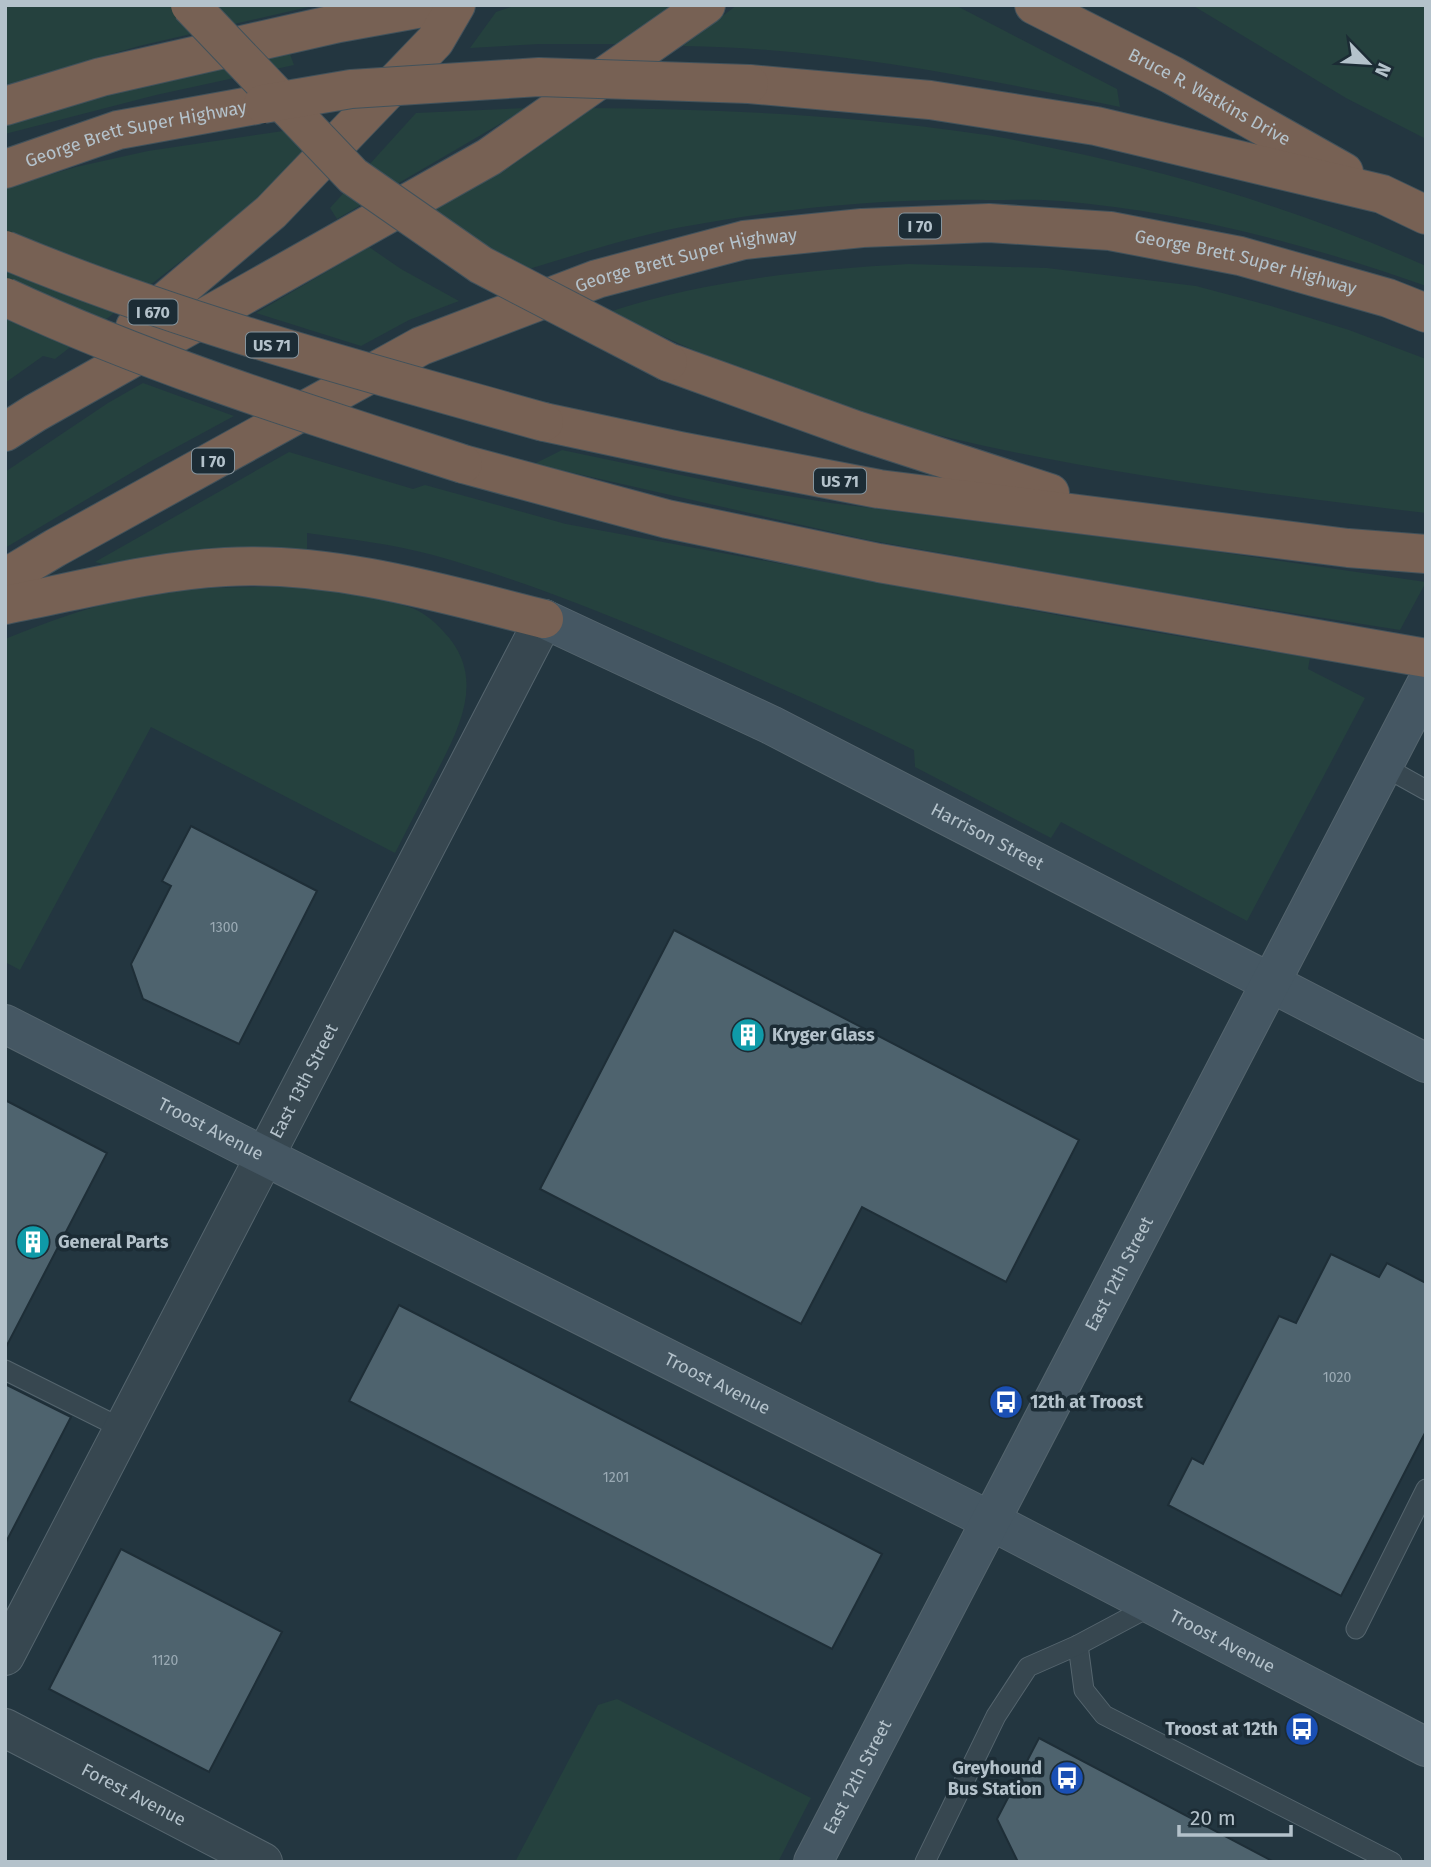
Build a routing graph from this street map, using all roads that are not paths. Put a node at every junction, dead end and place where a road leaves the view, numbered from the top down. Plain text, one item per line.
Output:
1 (190, 5) edge
2 (439, 5) edge
3 (456, 5) edge
4 (706, 5) edge
5 (1034, 5) edge
6 (1094, 5) edge
7 (1172, 75) junction
8 (5, 106) edge
9 (5, 169) edge
10 (1382, 194) junction
11 (1426, 215) edge
12 (5, 250) edge
13 (5, 297) edge
14 (1426, 313) edge
15 (20, 422) edge
16 (1139, 521) junction
17 (1426, 554) edge
18 (5, 578) edge
19 (5, 605) edge
20 (544, 619) junction
21 (1426, 658) edge
22 (1426, 684) edge
23 (1383, 766) junction
24 (1426, 790) edge
25 (1271, 983) junction
26 (5, 1024) edge
27 (1426, 1063) edge
28 (265, 1157) junction
29 (5, 1370) edge
30 (123, 1429) junction
31 (1426, 1489) edge
32 (989, 1520) junction
33 (1153, 1605) junction
34 (1356, 1629) dead end
35 (1078, 1645) junction
36 (5, 1656) edge
37 (5, 1728) edge
38 (1426, 1747) edge
39 (263, 1862) edge
40 (813, 1862) edge
41 (925, 1862) edge
42 (1392, 1862) edge

1 - 16 highway, bridge
2 - 8 highway
3 - 15 highway, I 670
4 - 15 highway
5 - 7 highway, Bruce R. Watkins Drive
6 - 7 highway
7 - 10 highway, Bruce R. Watkins Drive
9 - 10 highway, George Brett Super Highway, bridge
10 - 11 highway, George Brett Super Highway
12 - 16 highway, US 71, bridge
13 - 21 highway, bridge
14 - 18 highway, George Brett Super Highway / I 70
16 - 17 highway, US 71
19 - 20 highway
20 - 25 street, Harrison Street
20 - 28 street, East 13th Street
22 - 23 street, East 12th Street
23 - 24 lane
23 - 25 street, East 12th Street
25 - 27 street, Harrison Street
25 - 32 street, East 12th Street
26 - 28 street, Troost Avenue
28 - 30 street, East 13th Street
28 - 32 street, Troost Avenue
29 - 30 lane
30 - 36 street, East 13th Street
31 - 34 lane
32 - 33 street, Troost Avenue
32 - 40 street, East 12th Street
33 - 35 lane
33 - 38 street, Troost Avenue
35 - 41 lane
35 - 42 lane
37 - 39 street, Forest Avenue

